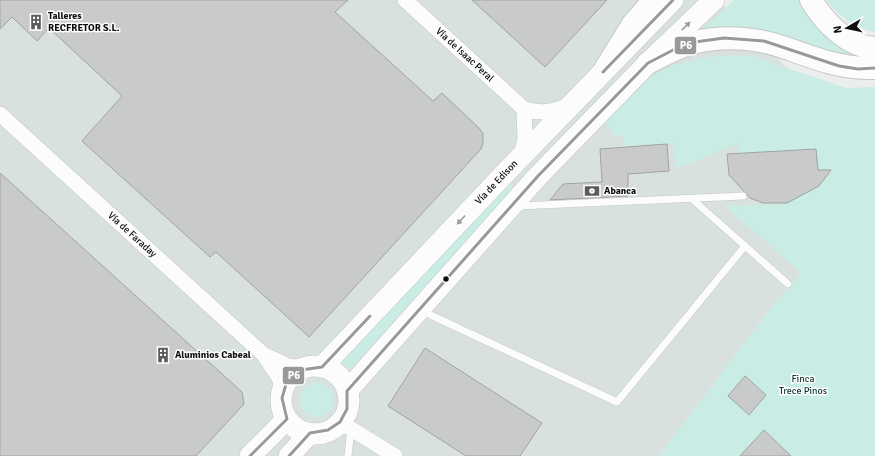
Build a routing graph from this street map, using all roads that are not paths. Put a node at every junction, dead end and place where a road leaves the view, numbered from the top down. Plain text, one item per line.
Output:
1 (405, 0) edge
2 (654, 0) edge
3 (673, 0) edge
4 (714, 0) edge
5 (811, 0) edge
6 (875, 48) edge
7 (648, 63) junction
8 (875, 68) edge
9 (605, 69) junction
10 (576, 101) junction
11 (524, 109) junction
12 (0, 114) edge
13 (520, 158) junction
14 (743, 196) dead end
15 (692, 198) junction
16 (512, 206) junction
17 (745, 246) junction
18 (788, 284) dead end
19 (420, 310) junction
20 (264, 355) junction
21 (312, 367) junction
22 (283, 389) junction
23 (347, 391) junction
24 (287, 419) junction
25 (345, 426) junction
26 (310, 433) junction
27 (263, 447) edge
28 (250, 456) edge
29 (289, 456) edge
30 (348, 456) edge
31 (395, 456) edge

1 - 11 street, Vía de Isaac Peral
2 - 9 main road
3 - 9 main road, Vía de Edison
7 -> 4 main road
5 - 6 main road
7 - 8 main road
7 - 16 main road
9 - 10 main road, Vía de Edison
10 - 11 street
10 - 13 main road, Vía de Edison
11 - 13 street
12 - 20 street, Vía de Faraday
13 -> 21 main road, Vía de Edison
14 - 15 lane
15 - 16 lane
15 - 17 lane
16 - 19 main road
17 - 18 lane
17 - 19 lane
19 - 23 main road
20 - 21 street, Vía de Faraday
20 - 22 street, Vía de Faraday
21 - 22 main road
21 - 23 main road
22 - 24 main road
23 - 25 main road
24 - 26 main road
24 - 27 main road
25 - 26 main road
25 - 30 lane
25 - 31 street
26 - 29 main road
27 - 28 main road

